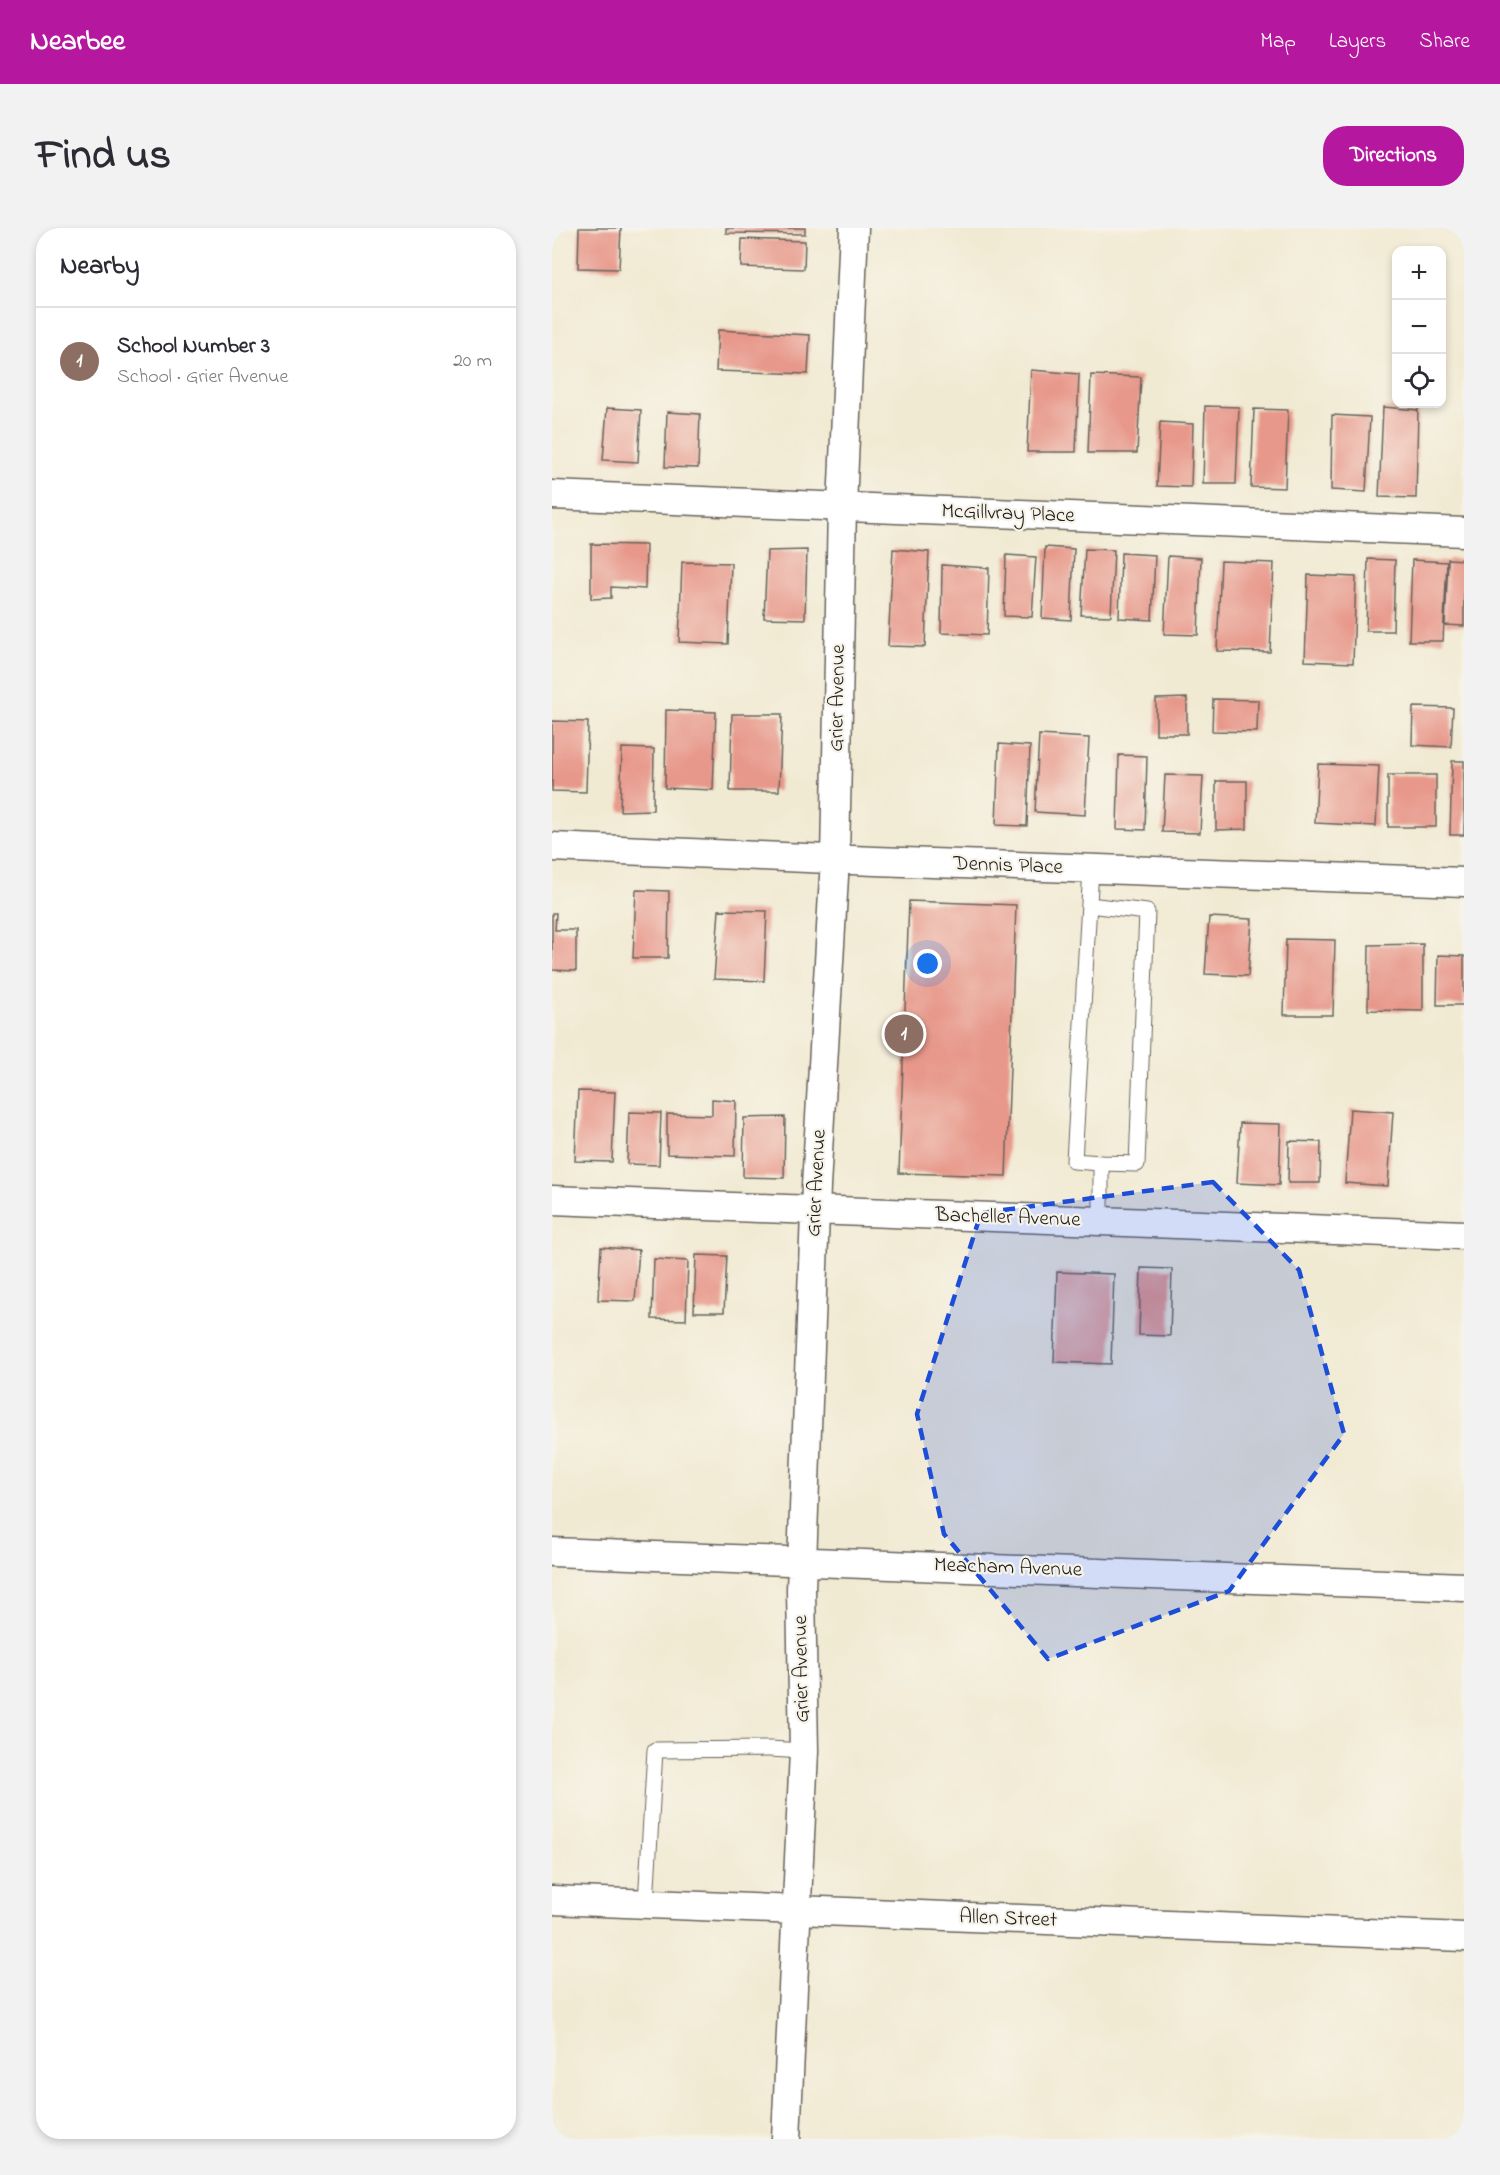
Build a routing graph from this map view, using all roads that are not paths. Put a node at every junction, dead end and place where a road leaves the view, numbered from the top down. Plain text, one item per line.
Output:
1 (854, 228) edge
2 (552, 495) edge
3 (842, 507) junction
4 (1464, 532) edge
5 (552, 847) edge
6 (835, 859) junction
7 (1091, 869) junction
8 (1464, 882) edge
9 (1089, 905) junction
10 (1101, 1163) junction
11 (552, 1200) edge
12 (815, 1211) junction
13 (1101, 1221) junction
14 (1464, 1235) edge
15 (552, 1552) edge
16 (802, 1560) junction
17 (1464, 1587) edge
18 (804, 1751) junction
19 (552, 1900) edge
20 (646, 1903) junction
21 (798, 1910) junction
22 (1464, 1937) edge
23 (786, 2139) edge

1 - 3 street, Grier Avenue
2 - 3 street, McGillvray Place
3 - 4 street, McGillvray Place
3 - 6 street, Grier Avenue
5 - 6 street, Dennis Place
6 - 7 street, Dennis Place
6 - 12 street, Grier Avenue
7 - 8 street, Dennis Place
7 - 9 lane
9 - 10 lane
9 - 10 lane
10 - 13 lane
11 - 12 street, Bacheller Avenue
12 - 13 street, Bacheller Avenue
12 - 16 street, Grier Avenue
13 - 14 street, Bacheller Avenue
15 - 16 street, Meacham Avenue
16 - 17 street, Meacham Avenue
16 - 18 street, Grier Avenue
18 - 20 lane
18 - 21 street, Grier Avenue
19 - 20 street, Allen Street
20 - 21 street, Allen Street
21 - 22 street, Allen Street
21 - 23 street, Grier Avenue

